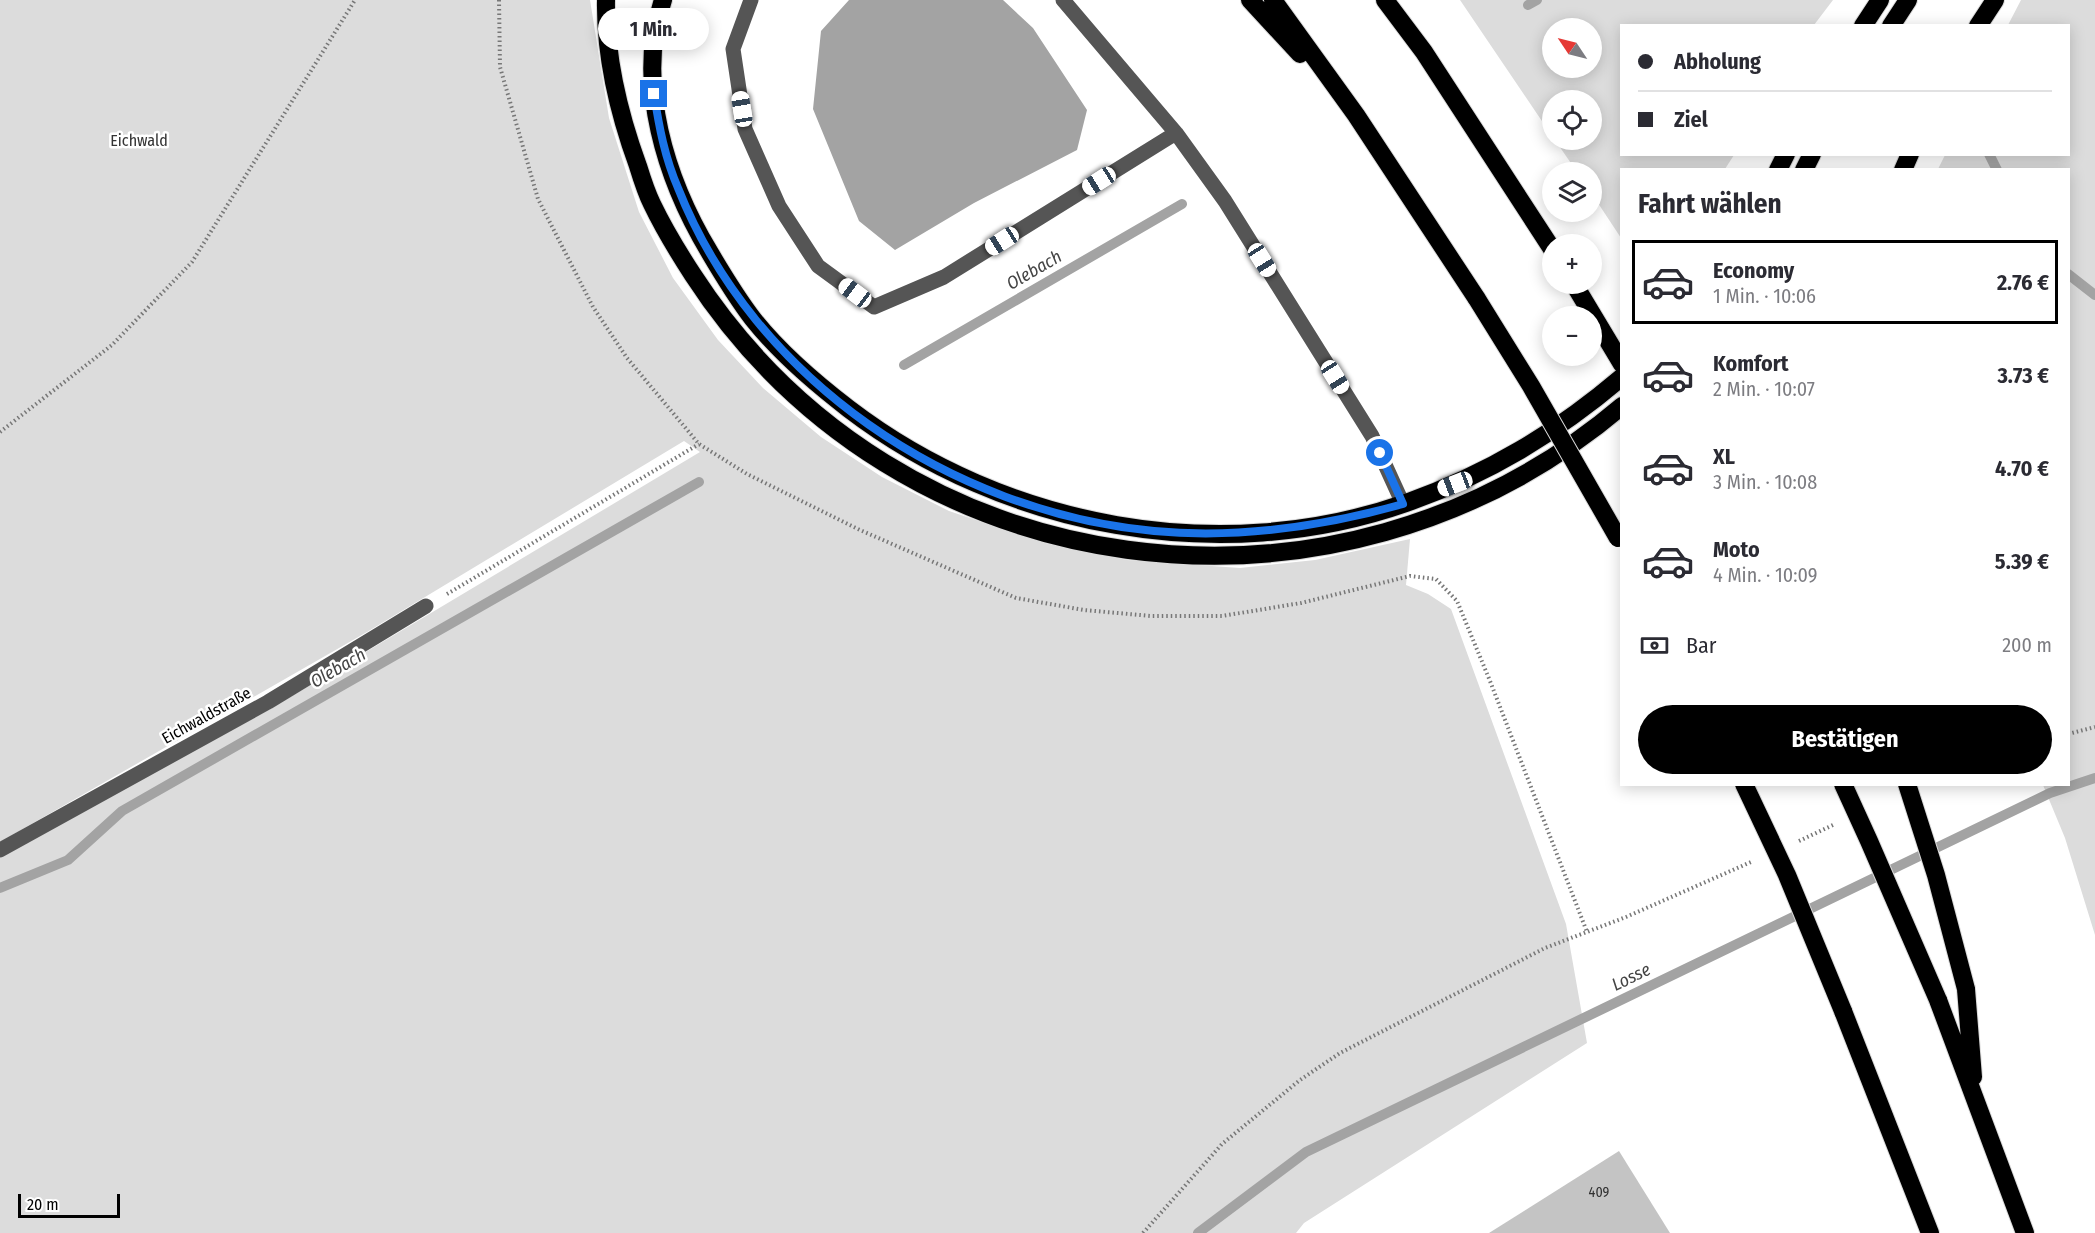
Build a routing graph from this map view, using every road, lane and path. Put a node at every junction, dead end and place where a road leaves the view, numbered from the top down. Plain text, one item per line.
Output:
1 (355, 0) edge
2 (499, 0) edge
3 (606, 0) edge
4 (663, 0) edge
5 (751, 0) edge
6 (1063, 0) edge
7 (1250, 0) edge
8 (1273, 0) edge
9 (1385, 0) edge
10 (1880, 0) edge
11 (1908, 0) edge
12 (1995, 0) edge
13 (1864, 24) edge
14 (1892, 24) edge
15 (1979, 24) edge
16 (1356, 115) junction
17 (1176, 133) junction
18 (1542, 234) edge
19 (1580, 294) edge
20 (1620, 361) edge
21 (1620, 379) edge
22 (1620, 408) edge
23 (0, 432) edge
24 (699, 444) junction
25 (1403, 504) junction
26 (1620, 541) edge
27 (426, 606) joint
28 (2095, 727) edge
29 (2070, 733) edge
30 (1745, 786) edge
31 (1844, 786) edge
32 (1908, 786) edge
33 (0, 849) edge
34 (1975, 1096) junction
35 (1143, 1233) edge
36 (1929, 1233) edge
37 (2025, 1233) edge

1 - 23 path
2 - 24 path
3 - 22 highway
4 - 25 highway
5 - 17 lane
6 - 17 lane
7 - 16 highway
8 - 16 highway
9 - 18 highway
10 - 13 highway
11 - 14 highway
12 - 15 highway
16 - 26 highway, bridge
17 - 25 lane
19 - 20 highway
21 - 25 highway
24 - 27 path
24 - 35 path
27 - 33 lane, Eichwaldstraße
28 - 29 path
30 - 36 highway, bridge
31 - 34 highway, bridge
32 - 34 highway, bridge
34 - 37 highway

